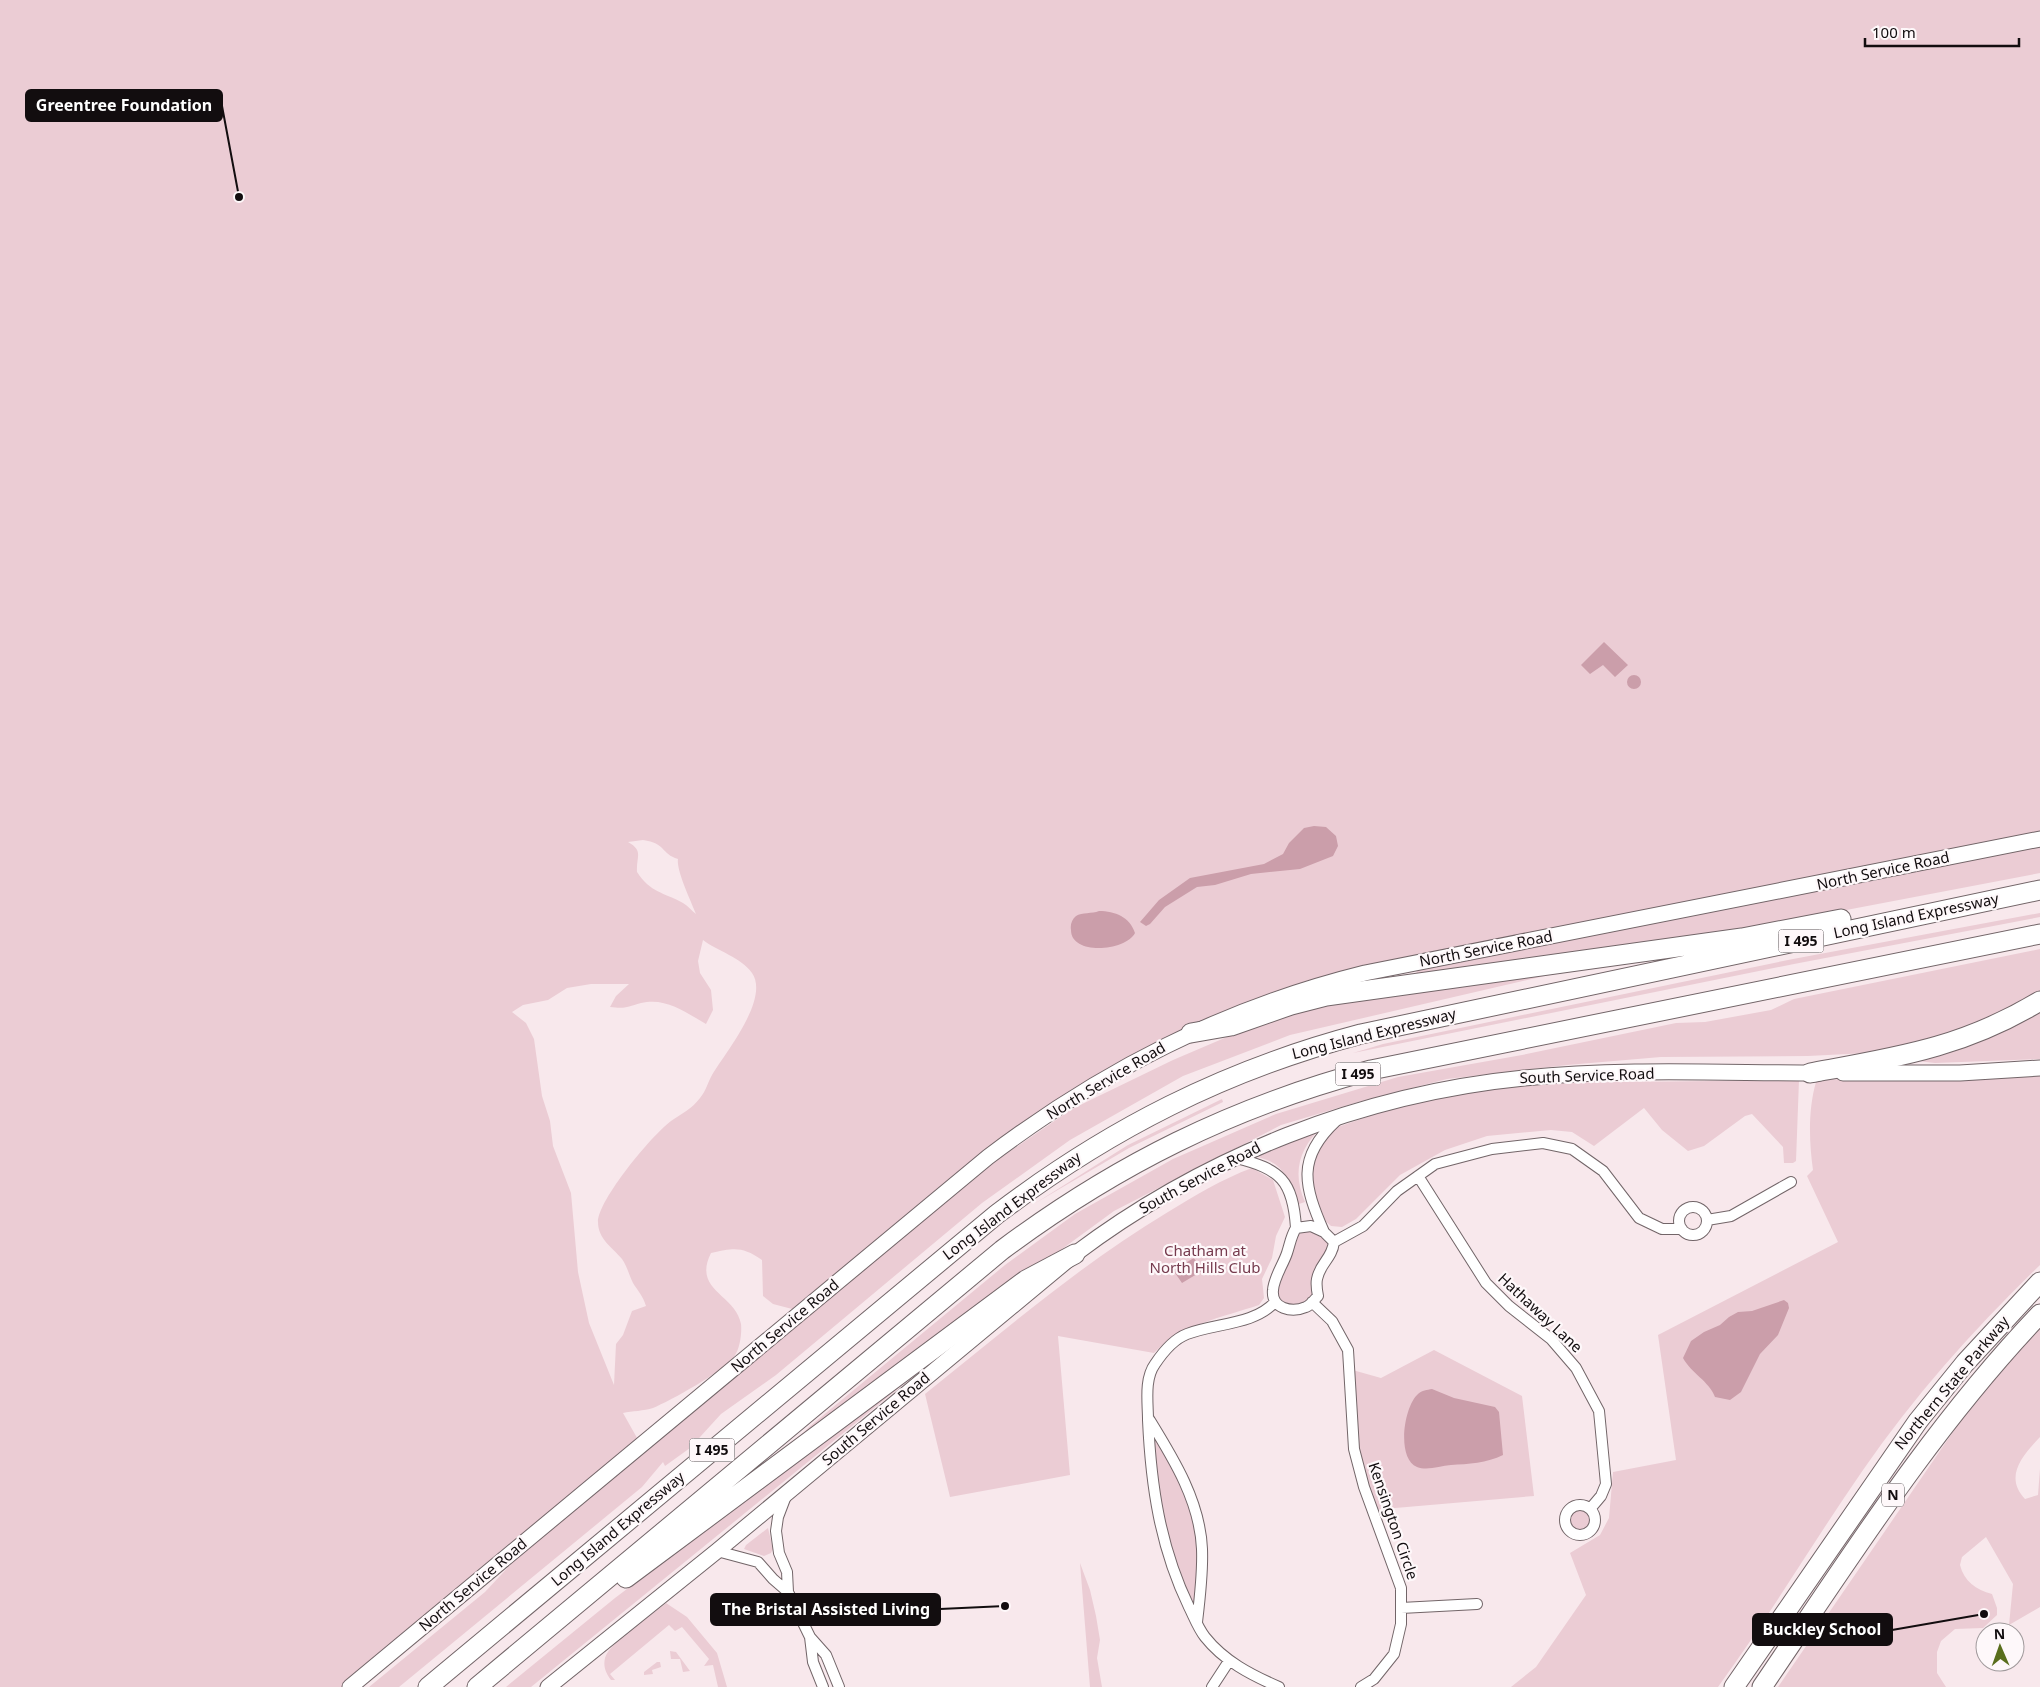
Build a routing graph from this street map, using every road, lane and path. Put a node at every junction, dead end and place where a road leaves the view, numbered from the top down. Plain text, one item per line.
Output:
1 (2040, 839) edge
2 (2040, 890) edge
3 (1992, 900) junction
4 (2040, 934) edge
5 (2040, 1001) edge
6 (1191, 1033) junction
7 (2040, 1068) edge
8 (1810, 1073) junction
9 (1342, 1116) junction
10 (1235, 1157) junction
11 (1418, 1176) junction
12 (1790, 1182) dead end
13 (1707, 1220) junction
14 (1296, 1228) junction
15 (1682, 1230) junction
16 (1324, 1232) junction
17 (1334, 1242) junction
18 (1075, 1254) junction
19 (2040, 1282) edge
20 (1275, 1302) junction
21 (1312, 1302) junction
22 (2040, 1314) edge
23 (1148, 1418) junction
24 (787, 1492) junction
25 (1590, 1509) dead end
26 (717, 1551) junction
27 (788, 1592) junction
28 (582, 1600) junction
29 (1477, 1604) dead end
30 (1401, 1608) junction
31 (1197, 1622) junction
32 (810, 1637) junction
33 (1229, 1660) junction
34 (350, 1687) edge
35 (428, 1687) edge
36 (477, 1687) edge
37 (548, 1687) edge
38 (823, 1687) edge
39 (839, 1687) edge
40 (1212, 1687) edge
41 (1279, 1687) edge
42 (1361, 1687) edge
43 (1734, 1687) edge
44 (1762, 1687) edge

1 - 6 main road, North Service Road
2 - 3 highway, Long Island Expressway / I 495
3 - 6 highway
3 - 35 highway, Long Island Expressway / I 495
4 - 28 highway, Long Island Expressway / I 495
5 - 8 highway
6 - 34 main road, North Service Road
7 - 8 main road, South Service Road
8 - 9 main road, South Service Road
9 - 10 main road, South Service Road
9 - 16 street
10 - 14 street
10 - 18 main road, South Service Road
11 - 15 street
11 - 17 street
11 - 25 street, Hathaway Lane
12 - 13 street
13 - 15 street
13 - 15 street
14 - 16 street
14 - 20 street
16 - 17 street
17 - 21 street
18 - 24 main road, South Service Road
18 - 28 highway
19 - 43 highway, Northern State Parkway / N
20 - 21 street
20 - 23 street
21 - 30 street, Kensington Circle
22 - 44 highway, Northern State Parkway / N
23 - 31 street
23 - 31 street
24 - 26 main road, South Service Road
24 - 27 street
26 - 27 street
26 - 37 main road, South Service Road
27 - 32 street
28 - 36 highway, Long Island Expressway / I 495
29 - 30 street
30 - 42 street, Kensington Circle
31 - 33 street
32 - 38 street
32 - 39 street
33 - 40 street
33 - 41 street

